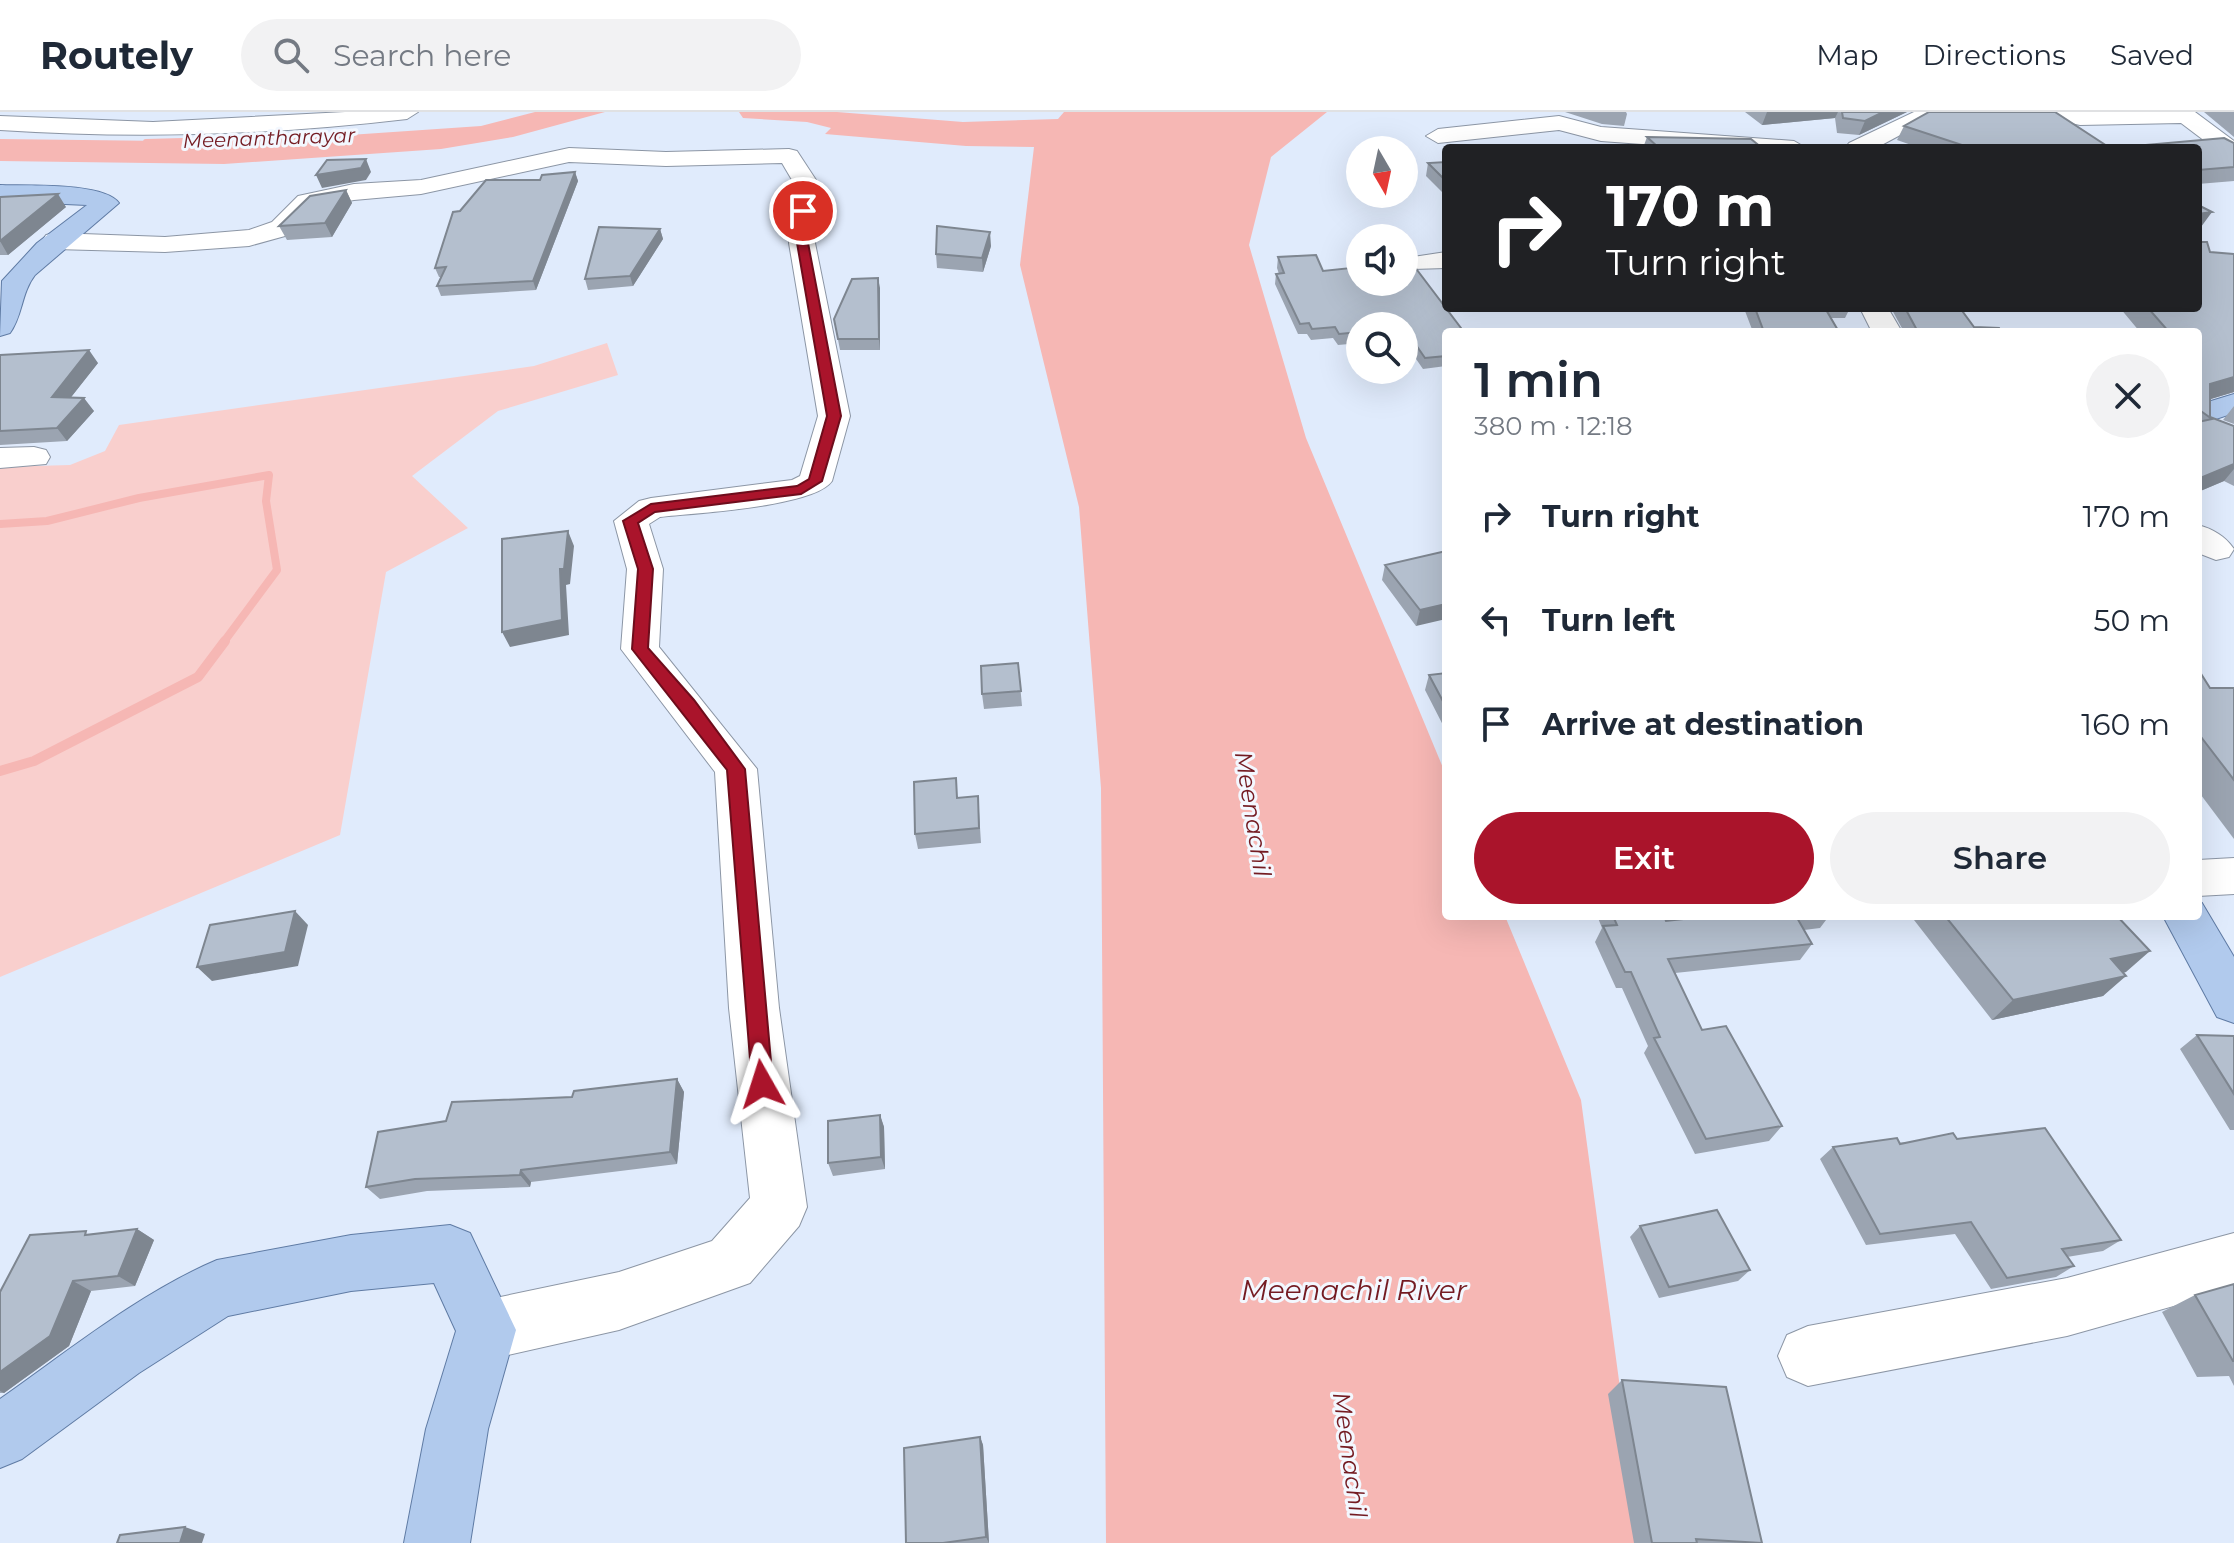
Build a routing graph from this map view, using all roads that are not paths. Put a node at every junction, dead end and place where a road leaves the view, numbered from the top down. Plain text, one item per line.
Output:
1 (407, 112) edge
2 (1932, 112) edge
3 (2052, 112) edge
4 (2184, 114) edge
5 (302, 117) edge
6 (0, 123) edge
7 (1438, 136) dead end
8 (1743, 144) edge
9 (1865, 144) edge
10 (2234, 152) edge
11 (0, 193) edge
12 (55, 241) junction
13 (0, 327) edge
14 (2234, 403) edge
15 (2202, 414) edge
16 (2202, 425) edge
17 (2234, 439) edge
18 (34, 457) dead end
19 (0, 458) edge
20 (2234, 876) edge
21 (2202, 878) edge
22 (2188, 920) edge
23 (2234, 1002) edge
24 (2234, 1261) edge
25 (486, 1330) junction
26 (1808, 1356) dead end
27 (0, 1437) edge
28 (437, 1543) edge

1 - 5 street
2 - 9 street
3 - 4 street
4 - 10 street
5 - 6 street
7 - 8 street
11 - 12 main road
12 - 13 main road
12 - 25 street
14 - 15 main road
16 - 17 street
18 - 19 street
20 - 21 street
22 - 23 main road
24 - 26 street
25 - 27 main road
25 - 28 main road

